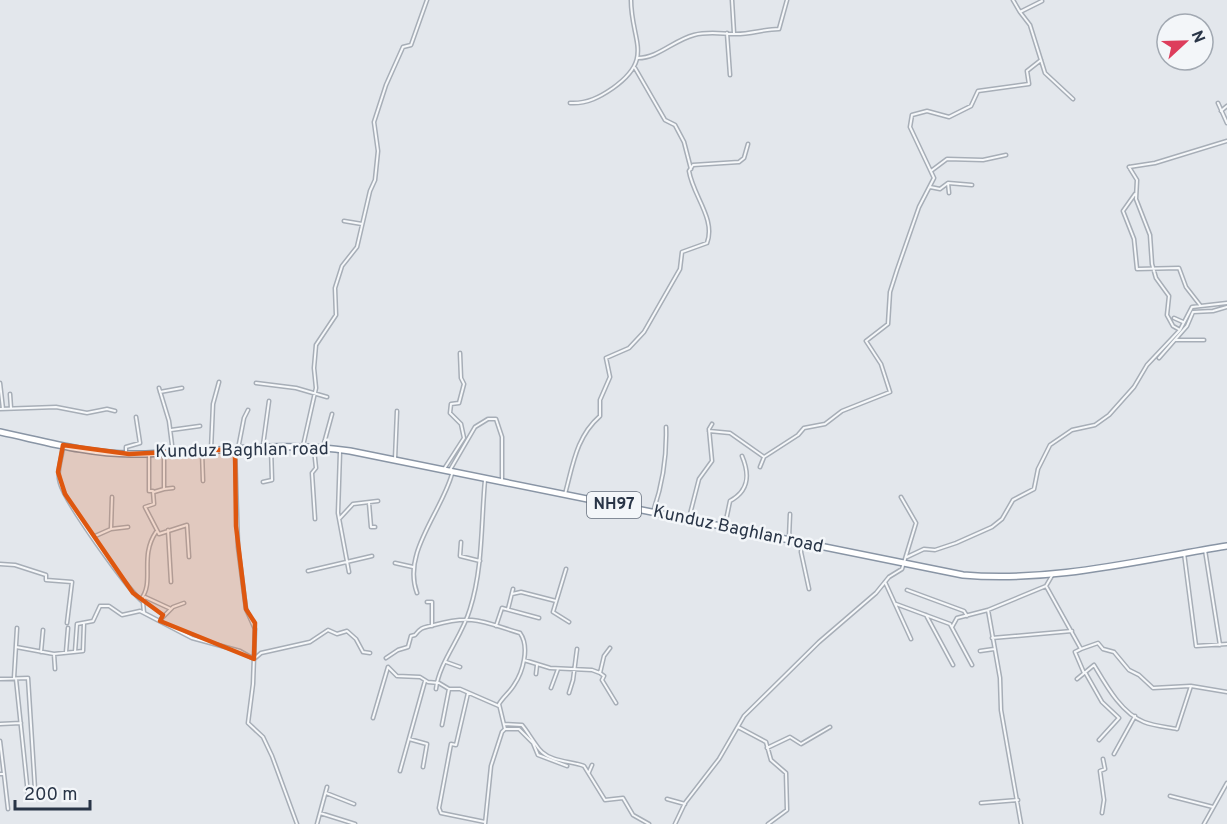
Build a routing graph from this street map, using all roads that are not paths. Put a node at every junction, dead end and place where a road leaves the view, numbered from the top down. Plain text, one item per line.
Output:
1 (427, 0) edge
2 (631, 0) edge
3 (732, 0) edge
4 (787, 0) edge
5 (1013, 0) edge
6 (1042, 1) edge
7 (1020, 12) junction
8 (727, 33) junction
9 (734, 34) junction
10 (638, 58) junction
11 (1041, 60) junction
12 (635, 68) junction
13 (730, 75) dead end
14 (1073, 99) dead end
15 (570, 103) dead end
16 (1218, 103) dead end
17 (1227, 106) edge
18 (1221, 111) junction
19 (1227, 123) edge
20 (1227, 141) edge
21 (748, 144) dead end
22 (1006, 155) dead end
23 (691, 169) junction
24 (931, 171) junction
25 (948, 183) junction
26 (972, 185) dead end
27 (930, 187) junction
28 (1136, 192) junction
29 (950, 193) dead end
30 (344, 221) dead end
31 (362, 224) junction
32 (1154, 269) junction
33 (1200, 305) junction
34 (1227, 305) edge
35 (1174, 318) dead end
36 (1183, 322) junction
37 (1180, 330) junction
38 (1175, 340) junction
39 (1204, 340) dead end
40 (460, 353) dead end
41 (1159, 358) dead end
42 (219, 382) dead end
43 (0, 383) edge
44 (256, 384) dead end
45 (182, 388) dead end
46 (10, 394) dead end
47 (315, 396) junction
48 (327, 397) dead end
49 (269, 401) dead end
50 (11, 408) junction
51 (1, 409) edge
52 (248, 410) dead end
53 (115, 411) dead end
54 (397, 411) dead end
55 (332, 414) dead end
56 (490, 414) dead end
57 (136, 417) dead end
58 (488, 419) junction
59 (712, 424) dead end
60 (200, 426) dead end
61 (666, 427) dead end
62 (171, 430) junction
63 (709, 431) junction
64 (0, 432) edge
65 (63, 445) junction
66 (303, 446) junction
67 (314, 446) junction
68 (271, 447) junction
69 (323, 447) junction
70 (263, 448) junction
71 (237, 449) junction
72 (340, 449) junction
73 (211, 450) junction
74 (202, 451) junction
75 (164, 453) junction
76 (173, 453) junction
77 (126, 454) junction
78 (149, 454) junction
79 (742, 456) dead end
80 (764, 457) junction
81 (395, 459) junction
82 (760, 468) dead end
83 (449, 470) junction
84 (485, 478) junction
85 (203, 481) dead end
86 (502, 481) junction
87 (263, 482) dead end
88 (173, 488) dead end
89 (164, 489) junction
90 (153, 493) junction
91 (565, 495) junction
92 (112, 497) dead end
93 (901, 497) dead end
94 (378, 501) dead end
95 (369, 503) junction
96 (652, 513) junction
97 (790, 514) dead end
98 (340, 518) junction
99 (315, 519) dead end
100 (688, 520) junction
101 (128, 527) dead end
102 (375, 527) dead end
103 (725, 528) junction
104 (111, 529) junction
105 (168, 531) junction
106 (156, 532) junction
107 (93, 537) junction
108 (788, 541) junction
109 (461, 542) dead end
110 (802, 544) junction
111 (1227, 546) edge
112 (1205, 550) junction
113 (1184, 553) junction
114 (372, 556) dead end
115 (189, 557) dead end
116 (907, 557) junction
117 (346, 561) junction
118 (480, 561) junction
119 (395, 563) dead end
120 (0, 564) edge
121 (904, 564) junction
122 (413, 567) junction
123 (566, 569) dead end
124 (308, 571) dead end
125 (349, 572) dead end
126 (1053, 574) junction
127 (171, 582) dead end
128 (885, 582) junction
129 (1046, 586) junction
130 (513, 589) dead end
131 (809, 589) dead end
132 (907, 590) dead end
133 (417, 593) dead end
134 (512, 594) junction
135 (142, 601) junction
136 (427, 602) dead end
137 (556, 602) junction
138 (184, 603) dead end
139 (896, 604) junction
140 (171, 609) junction
141 (508, 609) junction
142 (988, 610) junction
143 (144, 613) junction
144 (926, 614) junction
145 (967, 616) junction
146 (467, 618) junction
147 (539, 618) dead end
148 (160, 621) junction
149 (569, 622) dead end
150 (67, 623) dead end
151 (84, 623) junction
152 (432, 626) junction
153 (496, 626) junction
154 (952, 627) junction
155 (17, 628) dead end
156 (68, 628) dead end
157 (43, 630) dead end
158 (1072, 631) junction
159 (992, 638) junction
160 (911, 639) dead end
161 (1227, 644) edge
162 (1220, 645) junction
163 (16, 647) junction
164 (610, 648) dead end
165 (577, 649) dead end
166 (994, 649) junction
167 (1081, 649) junction
168 (980, 651) dead end
169 (42, 652) junction
170 (75, 652) junction
171 (66, 653) junction
172 (370, 653) dead end
173 (54, 654) junction
174 (386, 658) dead end
175 (254, 659) junction
176 (524, 660) junction
177 (446, 662) junction
178 (537, 665) junction
179 (953, 665) dead end
180 (972, 665) dead end
181 (460, 667) dead end
182 (55, 669) dead end
183 (558, 669) junction
184 (575, 670) junction
185 (600, 673) junction
186 (1085, 673) junction
187 (536, 674) dead end
188 (0, 679) edge
189 (15, 679) junction
190 (1077, 679) dead end
191 (425, 681) junction
192 (437, 683) junction
193 (1191, 686) junction
194 (551, 688) dead end
195 (436, 689) dead end
196 (449, 689) junction
197 (1227, 692) edge
198 (468, 693) junction
199 (569, 693) dead end
200 (616, 703) dead end
201 (499, 706) junction
202 (1135, 716) junction
203 (373, 718) dead end
204 (21, 723) junction
205 (0, 724) edge
206 (504, 724) junction
207 (441, 725) dead end
208 (830, 727) dead end
209 (738, 728) junction
210 (505, 729) junction
211 (409, 739) junction
212 (1099, 740) dead end
213 (0, 741) edge
214 (767, 748) junction
215 (1114, 754) dead end
216 (1104, 759) dead end
217 (592, 765) dead end
218 (567, 766) dead end
219 (423, 767) dead end
220 (400, 771) dead end
221 (589, 772) junction
222 (2, 774) edge
223 (1227, 783) edge
224 (327, 787) dead end
225 (35, 789) dead end
226 (326, 793) junction
227 (28, 794) dead end
228 (1170, 796) dead end
229 (667, 800) dead end
230 (1018, 800) junction
231 (981, 803) dead end
232 (354, 804) dead end
233 (684, 804) junction
234 (1213, 807) junction
235 (8, 809) dead end
236 (320, 813) junction
237 (1102, 813) dead end
238 (485, 823) edge
239 (297, 824) edge
240 (317, 824) edge
241 (354, 824) edge
242 (648, 824) edge
243 (675, 824) edge
244 (768, 824) edge
245 (1021, 824) edge
246 (1204, 824) edge

1 - 31 street
2 - 10 street
3 - 9 street
4 - 9 street
5 - 7 street
6 - 7 street
7 - 11 street
8 - 9 street
8 - 10 street
8 - 13 street
10 - 12 street
11 - 14 street
11 - 24 street
12 - 15 street
12 - 23 street
16 - 18 street
17 - 18 street
18 - 19 street
20 - 28 street
21 - 23 street
22 - 24 street
23 - 91 street
24 - 27 street
25 - 26 street
25 - 27 street
25 - 29 street
27 - 80 street
28 - 32 street
28 - 32 street
30 - 31 street
31 - 47 street
32 - 33 street
32 - 37 street
33 - 34 street
33 - 36 street
34 - 38 street
35 - 36 street
36 - 37 street
37 - 116 street
38 - 39 street
38 - 41 street
40 - 83 street
42 - 73 street
43 - 51 street
44 - 47 street
45 - 62 street
46 - 50 street
47 - 48 street
47 - 66 street
49 - 70 street
50 - 51 street
50 - 53 street
52 - 71 street
54 - 81 street
55 - 69 street
56 - 58 street
57 - 77 street
58 - 83 street
58 - 86 street
59 - 63 street
60 - 62 street
61 - 96 street
62 - 76 street
63 - 80 street
63 - 100 street
64 - 65 highway, Kunduz Baghlan road / NH97
65 - 77 highway, Kunduz Baghlan road / NH97
65 - 107 street
66 - 67 highway, Kunduz Baghlan road / NH97
66 - 68 highway, Kunduz Baghlan road / NH97
67 - 69 highway, Kunduz Baghlan road / NH97
67 - 99 street
68 - 70 highway, Kunduz Baghlan road / NH97
68 - 87 street
69 - 72 highway, Kunduz Baghlan road / NH97
70 - 71 highway, Kunduz Baghlan road / NH97
71 - 73 highway, Kunduz Baghlan road / NH97
71 - 175 street
72 - 81 highway, Kunduz Baghlan road / NH97
72 - 98 street
73 - 74 highway, Kunduz Baghlan road / NH97
74 - 76 highway, Kunduz Baghlan road / NH97
74 - 85 street
75 - 76 highway, Kunduz Baghlan road / NH97
75 - 78 highway, Kunduz Baghlan road / NH97
75 - 89 street
77 - 78 highway, Kunduz Baghlan road / NH97
78 - 90 street
79 - 103 street
80 - 82 street
81 - 83 highway, Kunduz Baghlan road / NH97
83 - 84 highway, Kunduz Baghlan road / NH97
83 - 122 street
84 - 86 highway, Kunduz Baghlan road / NH97
84 - 118 street
86 - 91 highway, Kunduz Baghlan road / NH97
88 - 89 street
89 - 90 street
90 - 106 street
91 - 96 highway, Kunduz Baghlan road / NH97
92 - 104 street
93 - 116 street
94 - 95 street
95 - 98 street
95 - 102 street
96 - 100 highway, Kunduz Baghlan road / NH97
97 - 108 street
98 - 117 street
100 - 103 highway, Kunduz Baghlan road / NH97
101 - 104 street
103 - 108 highway, Kunduz Baghlan road / NH97
104 - 107 street
105 - 106 street
105 - 115 street
105 - 127 street
106 - 135 street
107 - 135 street
108 - 110 highway, Kunduz Baghlan road / NH97
109 - 118 street
110 - 121 highway, Kunduz Baghlan road / NH97
110 - 131 street
111 - 112 highway, Kunduz Baghlan road / NH97
112 - 113 highway, Kunduz Baghlan road / NH97
112 - 162 street
113 - 126 highway, Kunduz Baghlan road / NH97
113 - 162 street
114 - 117 street
116 - 121 street
117 - 124 street
117 - 125 street
118 - 146 street
119 - 122 street
120 - 150 street
121 - 126 highway, Kunduz Baghlan road / NH97
121 - 128 street
122 - 133 street
123 - 137 street
126 - 129 street
128 - 139 street
128 - 209 street
129 - 142 street
129 - 158 street
130 - 134 street
132 - 145 street
134 - 137 street
134 - 141 street
135 - 140 street
135 - 143 street
136 - 152 street
137 - 149 street
138 - 140 street
139 - 144 street
139 - 160 street
140 - 148 street
141 - 147 street
141 - 153 street
142 - 145 street
142 - 159 street
143 - 148 street
143 - 151 street
144 - 154 street
144 - 179 street
145 - 154 street
146 - 152 street
146 - 153 street
146 - 177 street
148 - 175 street
151 - 170 street
151 - 170 street
152 - 174 street
153 - 176 street
154 - 180 street
155 - 163 street
156 - 171 street
157 - 169 street
158 - 159 street
158 - 167 street
159 - 166 street
161 - 162 street
163 - 169 street
163 - 189 street
164 - 185 street
165 - 184 street
166 - 168 street
166 - 230 street
167 - 186 street
167 - 193 street
169 - 173 street
170 - 171 street
171 - 173 street
172 - 175 street
173 - 182 street
175 - 239 street
176 - 178 street
176 - 201 street
177 - 181 street
177 - 192 street
178 - 183 street
178 - 187 street
183 - 184 street
183 - 194 street
184 - 185 street
184 - 199 street
185 - 200 street
186 - 190 street
186 - 202 street
186 - 212 street
188 - 189 street
189 - 204 street
189 - 225 street
191 - 192 street
191 - 203 street
191 - 211 street
192 - 195 street
192 - 196 street
193 - 197 street
193 - 202 street
196 - 198 street
196 - 207 street
198 - 201 street
198 - 238 street
201 - 206 street
202 - 215 street
204 - 205 street
204 - 227 street
206 - 210 street
206 - 221 street
208 - 214 street
209 - 214 street
209 - 233 street
210 - 218 street
210 - 238 street
211 - 219 street
211 - 220 street
213 - 222 street
214 - 244 street
216 - 237 street
217 - 221 street
221 - 242 street
222 - 235 street
223 - 234 street
224 - 226 street
226 - 232 street
226 - 236 street
228 - 234 street
229 - 233 street
230 - 231 street
230 - 245 street
233 - 243 street
234 - 246 street
236 - 240 street
236 - 241 street

